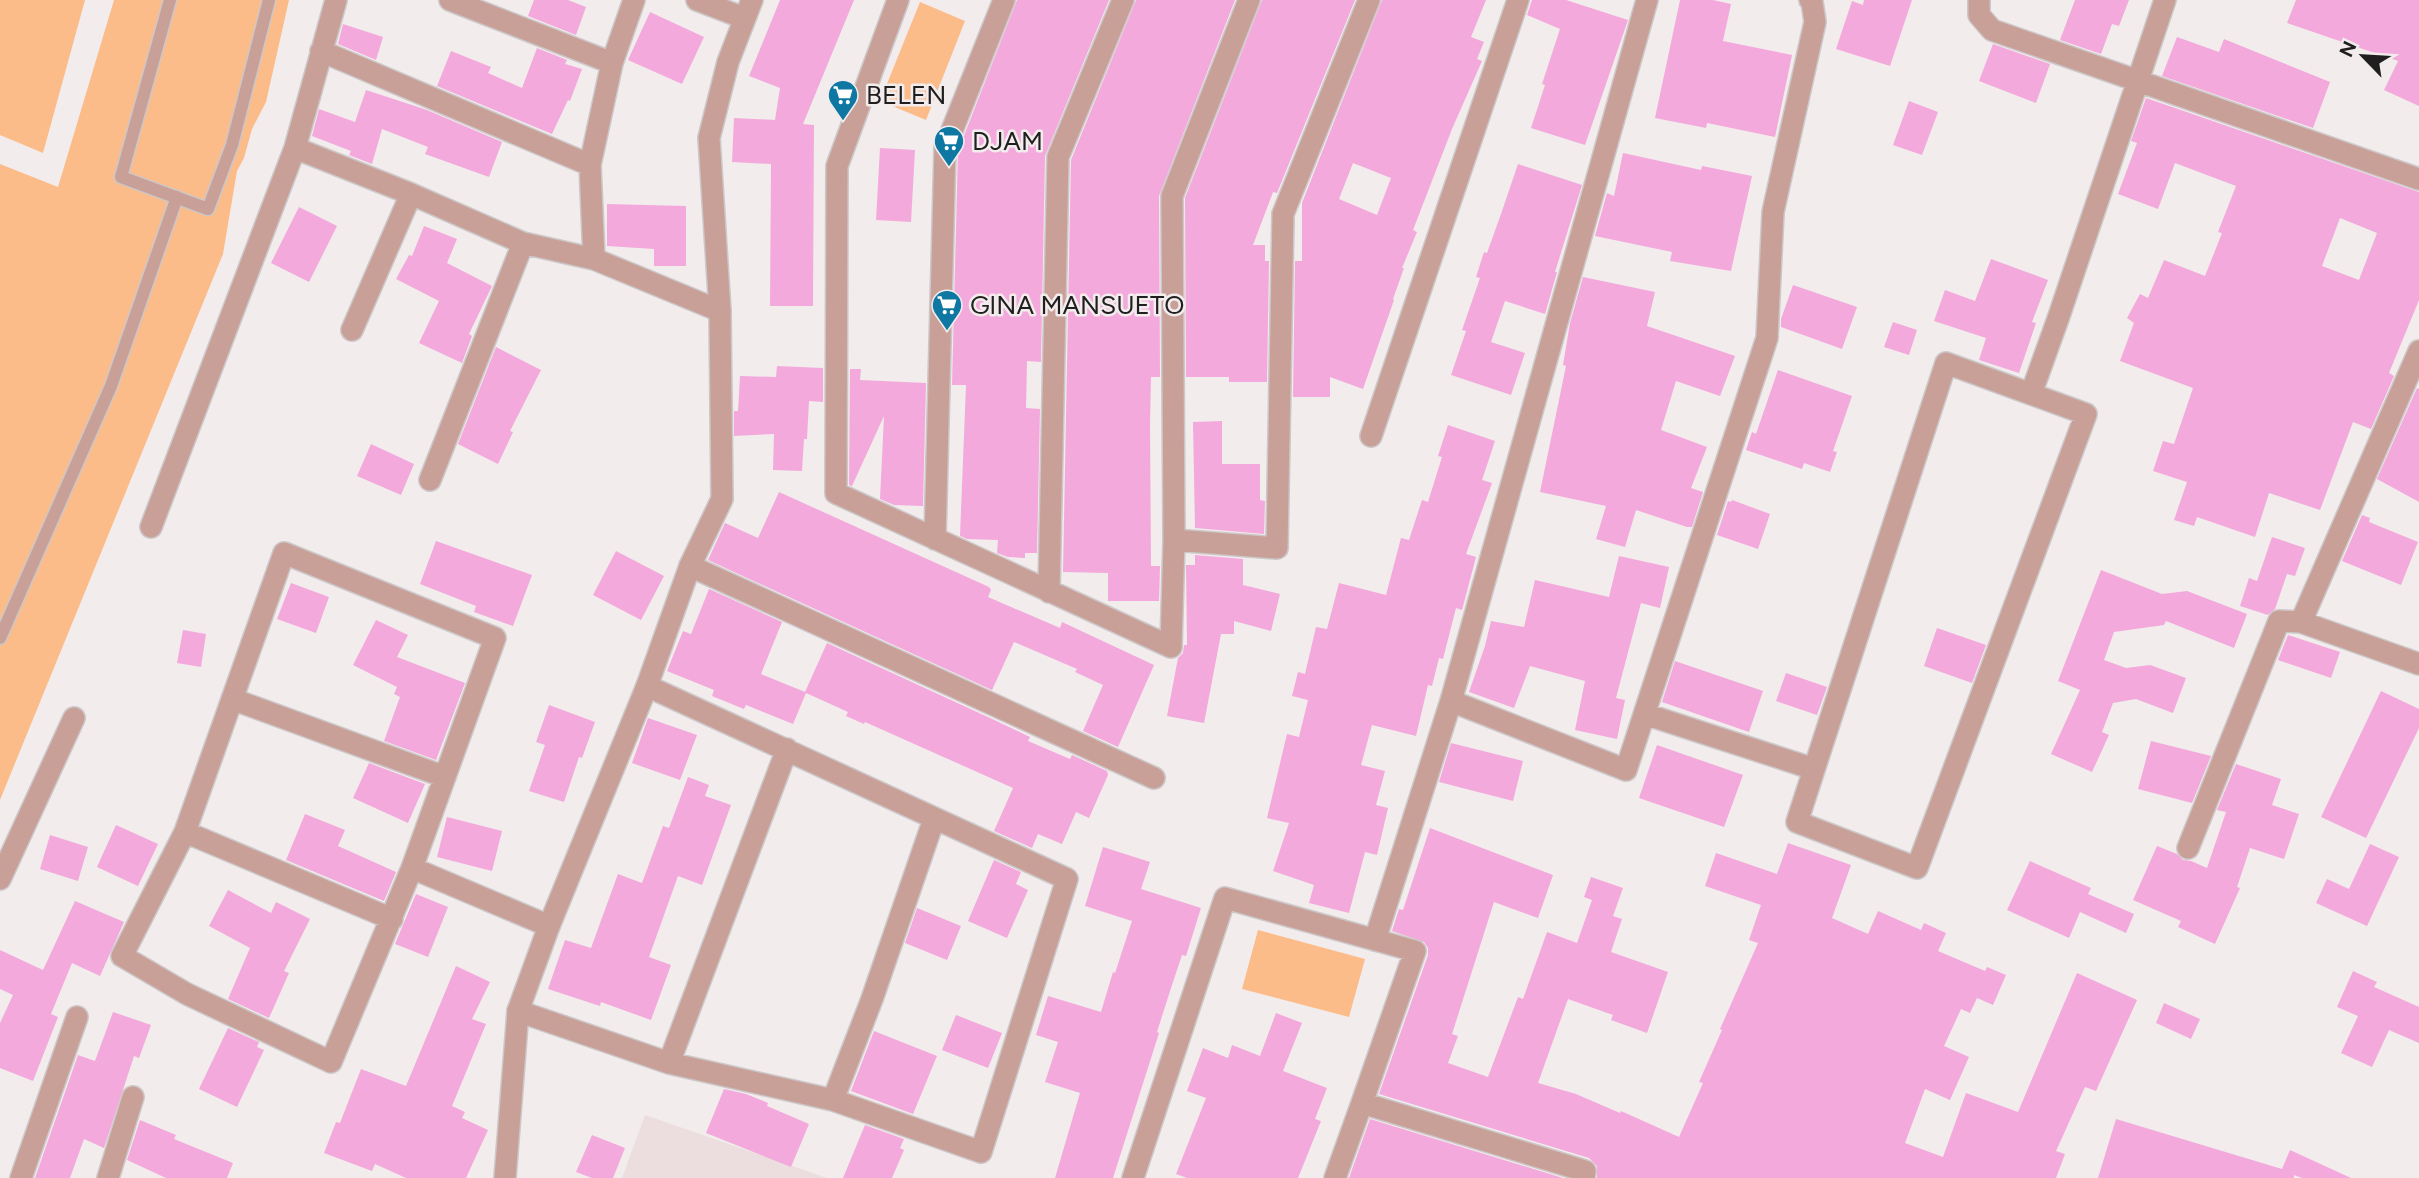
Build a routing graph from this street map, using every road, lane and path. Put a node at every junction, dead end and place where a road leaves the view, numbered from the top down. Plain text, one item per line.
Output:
1 (170, 0) edge
2 (269, 0) edge
3 (336, 0) edge
4 (450, 0) edge
5 (634, 0) edge
6 (697, 0) edge
7 (898, 0) edge
8 (1004, 0) edge
9 (1123, 0) edge
10 (1249, 0) edge
11 (1368, 0) edge
12 (1518, 0) edge
13 (1647, 0) edge
14 (1810, 0) edge
15 (1979, 0) edge
16 (2165, 0) edge
17 (475, 5) edge
18 (748, 9) edge
19 (321, 51) junction
20 (612, 63) junction
21 (2137, 80) junction
22 (295, 148) junction
23 (590, 165) junction
24 (2419, 179) edge
25 (411, 194) junction
26 (177, 197) junction
27 (523, 243) junction
28 (594, 259) junction
29 (720, 311) junction
30 (352, 330) dead end
31 (2419, 351) edge
32 (2031, 394) junction
33 (1371, 436) dead end
34 (430, 480) dead end
35 (151, 527) dead end
36 (935, 539) junction
37 (1174, 540) junction
38 (690, 566) junction
39 (1049, 592) junction
40 (2301, 622) junction
41 (0, 638) edge
42 (2419, 664) edge
43 (647, 686) junction
44 (232, 699) junction
45 (1451, 701) junction
46 (1645, 713) junction
47 (74, 718) dead end
48 (787, 748) junction
49 (1815, 769) junction
50 (445, 777) junction
51 (1154, 778) dead end
52 (934, 819) junction
53 (185, 832) junction
54 (2188, 848) dead end
55 (412, 868) junction
56 (0, 879) edge
57 (392, 919) junction
58 (549, 926) junction
59 (1375, 940) junction
60 (518, 1011) junction
61 (77, 1017) dead end
62 (669, 1063) junction
63 (133, 1097) dead end
64 (833, 1100) junction
65 (1362, 1103) junction
66 (21, 1178) edge
67 (108, 1178) edge
68 (505, 1178) edge
69 (1133, 1178) edge
70 (1335, 1178) edge
71 (1584, 1178) edge

1 - 26 lane
2 - 26 lane
3 - 19 street
4 - 17 street
5 - 20 street
6 - 18 street
7 - 36 street
8 - 36 street
9 - 39 street
10 - 37 street
11 - 37 street
12 - 33 street
13 - 45 street
14 - 46 street
15 - 21 street
16 - 21 street
17 - 20 street
18 - 29 street
19 - 22 street
19 - 23 street
20 - 23 street
21 - 24 street
21 - 32 street
22 - 25 street
22 - 35 street
23 - 28 street
25 - 27 street
25 - 30 street
26 - 41 lane
27 - 28 street
27 - 34 street
28 - 29 street
29 - 38 street
31 - 40 street
32 - 49 street
32 - 49 street
36 - 39 street
37 - 39 street
38 - 43 street
38 - 51 street
40 - 42 street
40 - 54 street
43 - 48 street
43 - 58 street
44 - 50 street
44 - 50 street
44 - 53 street
45 - 46 street
45 - 59 street
46 - 49 street
47 - 56 street
48 - 52 street
48 - 62 street
50 - 55 street
52 - 64 street
52 - 64 street
53 - 57 street
53 - 57 street
55 - 57 street
55 - 58 street
58 - 60 street
59 - 65 street
59 - 69 street
60 - 62 street
60 - 68 street
61 - 66 street
62 - 64 street
63 - 67 street
65 - 70 street
65 - 71 street

